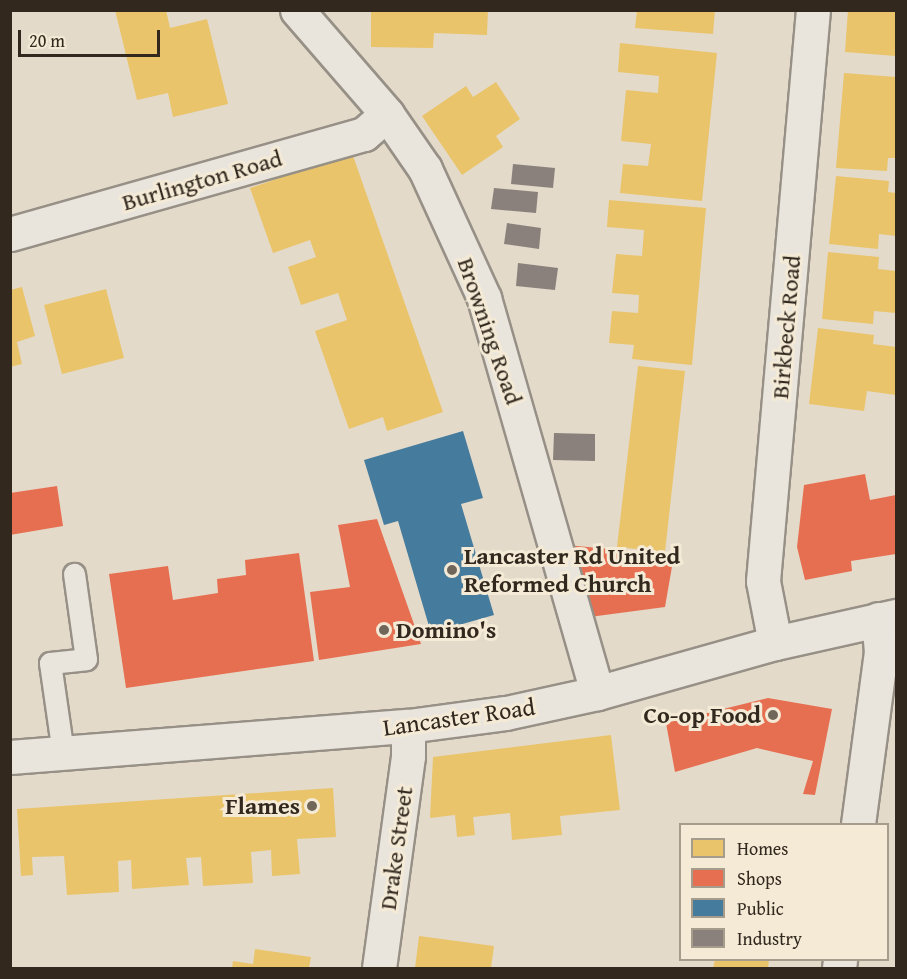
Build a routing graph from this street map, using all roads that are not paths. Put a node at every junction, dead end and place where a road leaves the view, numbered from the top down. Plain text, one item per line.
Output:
1 (297, 10) edge
2 (813, 10) edge
3 (387, 114) junction
4 (10, 234) edge
5 (74, 574) dead end
6 (887, 617) edge
7 (775, 643) junction
8 (597, 693) junction
9 (408, 726) junction
10 (63, 753) junction
11 (10, 757) edge
12 (858, 823) edge
13 (379, 969) edge

1 - 3 street, Browning Road
2 - 7 street, Birkbeck Road
3 - 4 street, Burlington Road
3 - 8 street, Browning Road
5 - 10 lane
6 - 7 street, Lancaster Road
6 - 12 street
7 - 8 street, Lancaster Road
8 - 9 street, Lancaster Road
9 - 10 street, Lancaster Road
9 - 13 street, Drake Street
10 - 11 street, Lancaster Road

